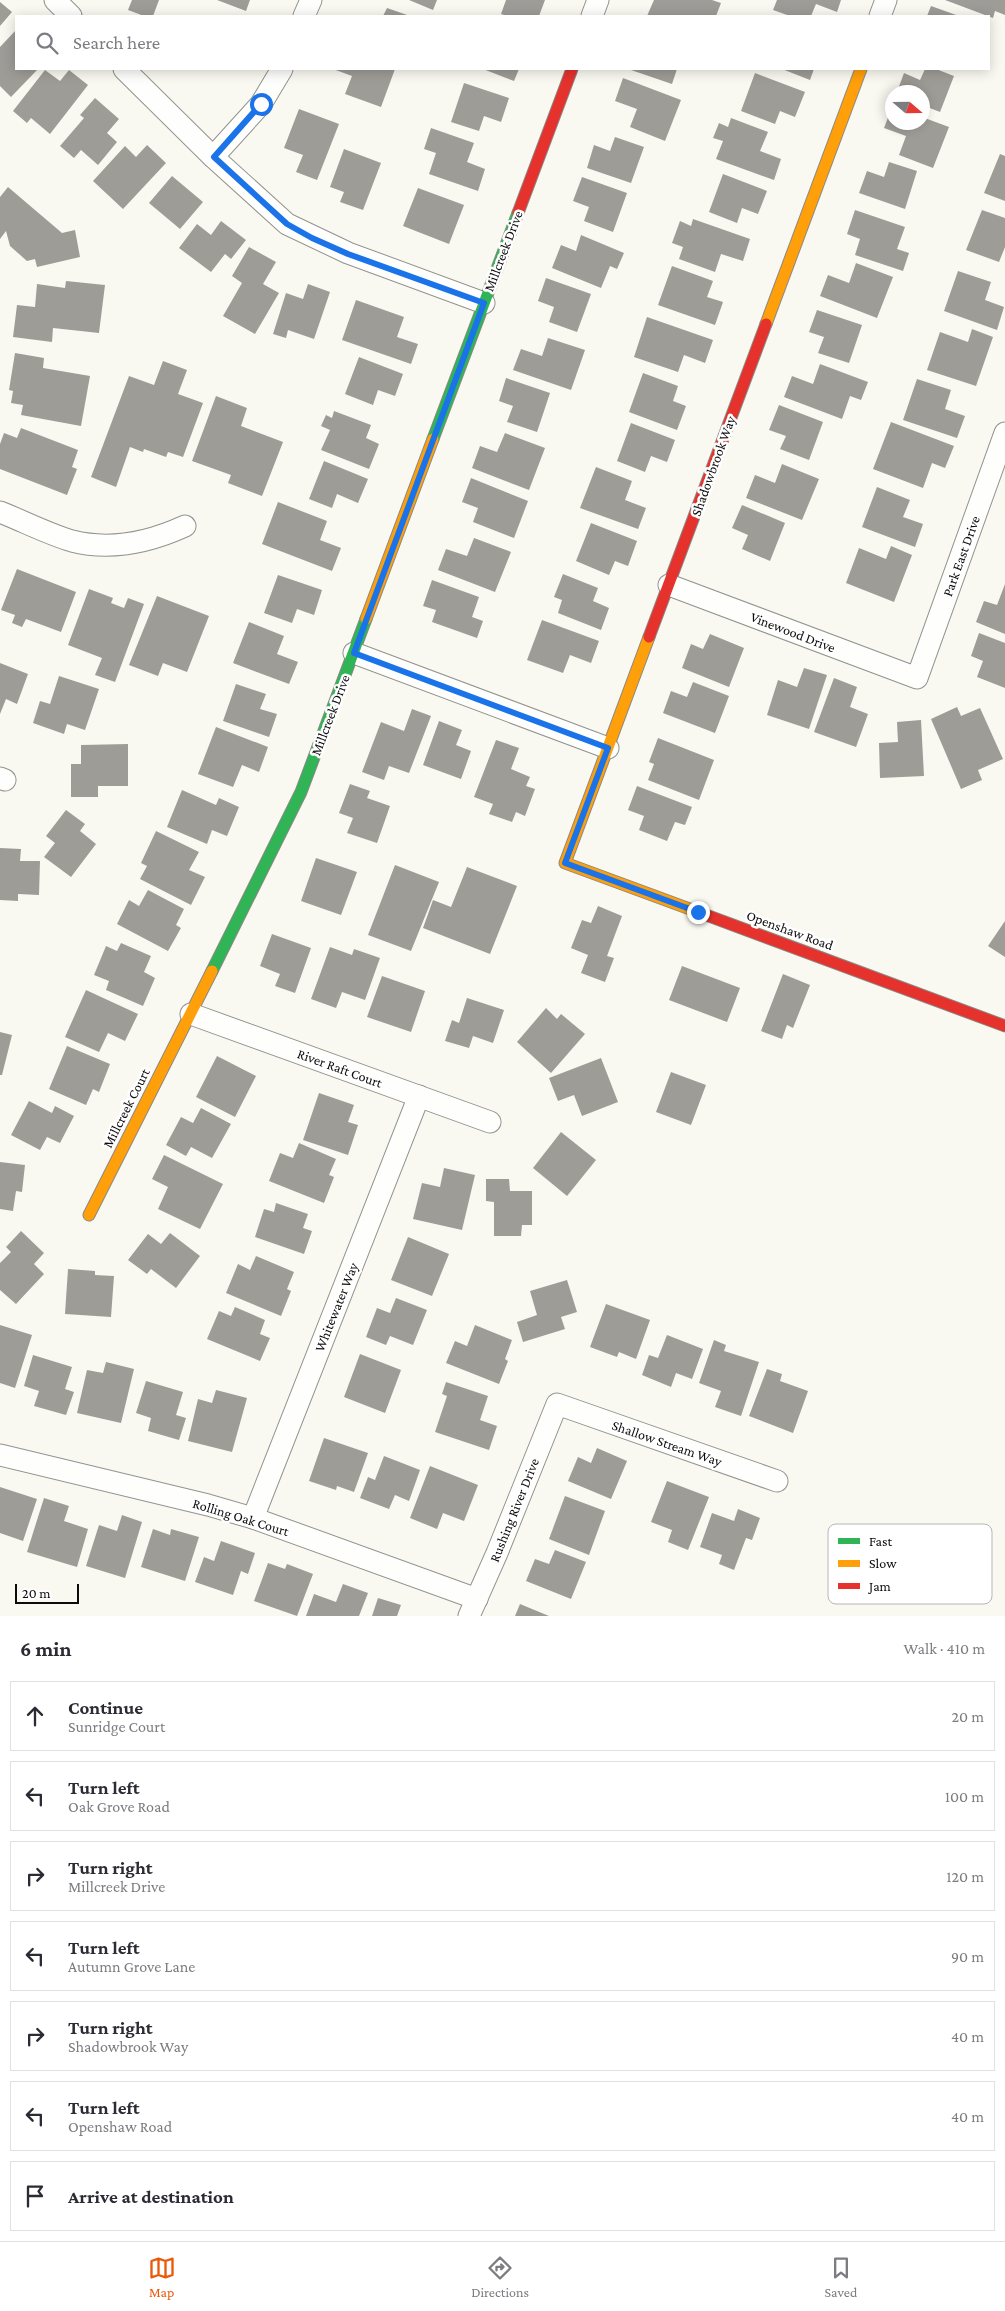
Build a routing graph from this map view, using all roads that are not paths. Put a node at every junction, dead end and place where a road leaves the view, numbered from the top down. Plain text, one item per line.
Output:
1 (55, 0) edge
2 (310, 0) edge
3 (598, 0) edge
4 (886, 0) edge
5 (70, 15) edge
6 (304, 15) edge
7 (592, 15) edge
8 (880, 15) edge
9 (125, 70) edge
10 (281, 70) edge
11 (572, 70) edge
12 (861, 70) edge
13 (214, 157) junction
14 (484, 303) junction
15 (1005, 433) edge
16 (0, 512) edge
17 (185, 526) dead end
18 (669, 585) junction
19 (354, 653) junction
20 (917, 678) joint
21 (608, 748) junction
22 (565, 863) joint
23 (191, 1014) junction
24 (1005, 1026) edge
25 (419, 1096) junction
26 (490, 1122) dead end
27 (89, 1215) dead end
28 (557, 1404) joint
29 (0, 1455) edge
30 (777, 1481) dead end
31 (253, 1518) junction
32 (473, 1607) edge

1 - 5 street
2 - 6 street
3 - 7 street
4 - 8 street
9 - 13 street
10 - 13 street
11 - 14 street, Millcreek Drive
12 - 18 street, Shadowbrook Way
13 - 14 street
14 - 19 street, Millcreek Drive
15 - 20 street, Park East Drive
16 - 17 street
18 - 20 street, Vinewood Drive
18 - 21 street, Shadowbrook Way
19 - 21 street
19 - 23 street, Millcreek Drive
21 - 22 street, Shadowbrook Way
22 - 24 street, Openshaw Road
23 - 25 street, River Raft Court
23 - 27 street, Millcreek Court
25 - 26 street, River Raft Court
25 - 31 street, Whitewater Way
28 - 30 street, Shallow Stream Way
28 - 32 street, Rushing River Drive
29 - 31 street, Rolling Oak Court
31 - 32 street, Rolling Oak Court

